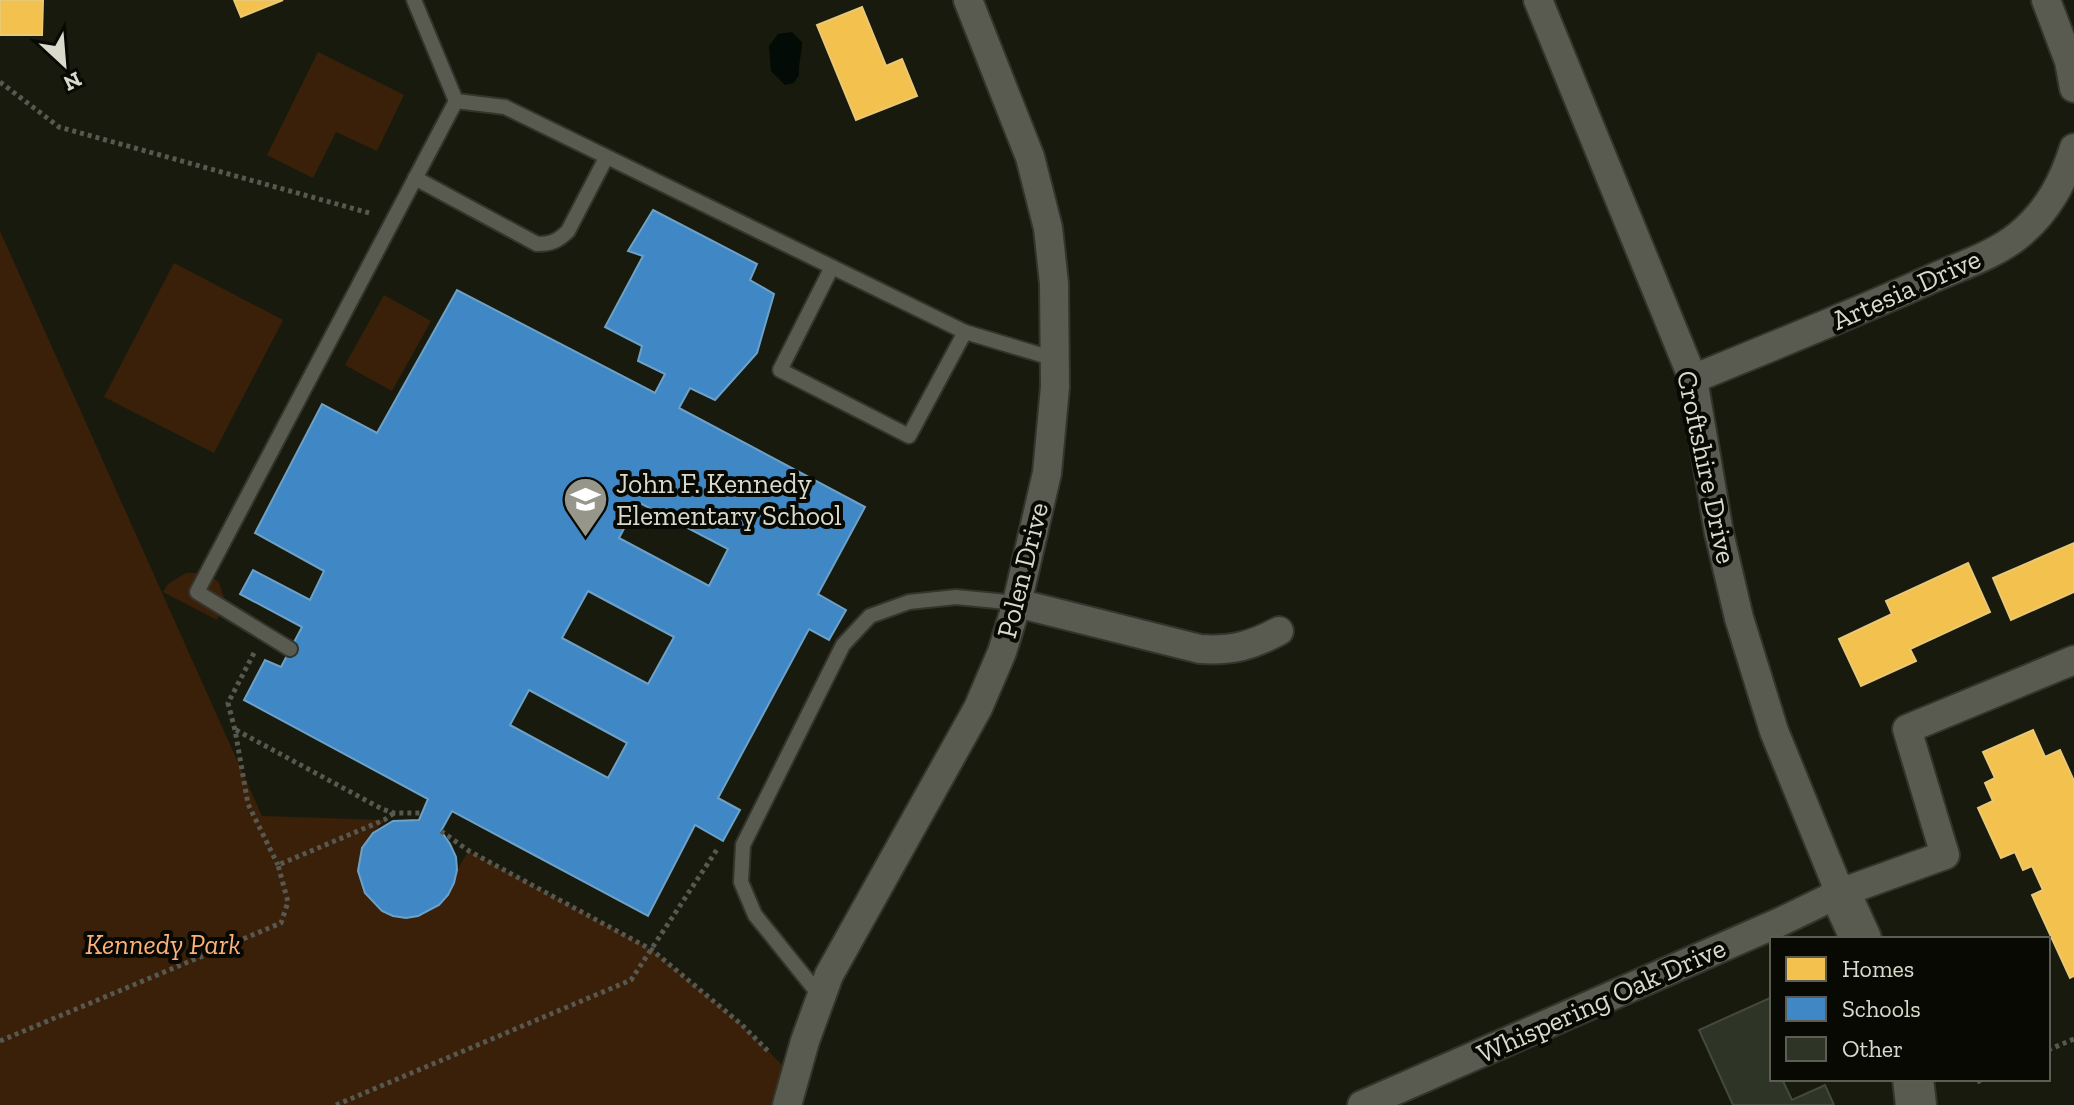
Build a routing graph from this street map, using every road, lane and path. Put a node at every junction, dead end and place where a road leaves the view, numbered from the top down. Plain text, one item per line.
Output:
1 (414, 0) edge
2 (968, 0) edge
3 (1538, 0) edge
4 (2046, 0) edge
5 (0, 82) edge
6 (2074, 88) edge
7 (456, 101) junction
8 (2074, 148) edge
9 (606, 158) junction
10 (415, 178) junction
11 (393, 219) junction
12 (832, 267) junction
13 (965, 332) junction
14 (1055, 359) junction
15 (1693, 379) junction
16 (1017, 603) junction
17 (1279, 631) dead end
18 (264, 633) junction
19 (290, 649) dead end
20 (2074, 660) edge
21 (235, 730) junction
22 (382, 809) junction
23 (394, 813) junction
24 (422, 813) dead end
25 (384, 820) junction
26 (441, 831) dead end
27 (723, 841) dead end
28 (278, 865) junction
29 (1840, 893) junction
30 (1860, 937) edge
31 (652, 950) junction
32 (821, 997) junction
33 (2074, 1039) edge
34 (0, 1041) edge
35 (2050, 1049) edge
36 (1913, 1081) edge
37 (791, 1092) edge
38 (336, 1105) edge
39 (1362, 1105) edge
40 (1916, 1105) edge

1 - 7 lane
2 - 14 street, Polen Drive
3 - 15 street, Croftshire Drive
4 - 6 street
5 - 11 path
7 - 9 lane
7 - 10 lane
8 - 15 street, Artesia Drive
9 - 10 lane
9 - 12 lane
10 - 11 lane
11 - 18 lane
12 - 13 lane
12 - 13 lane
13 - 14 lane
14 - 16 street, Polen Drive
15 - 29 street, Croftshire Drive
16 - 17 street
16 - 32 street, Polen Drive
16 - 32 lane
18 - 19 lane
18 - 21 path
20 - 29 street, Whispering Oak Drive
21 - 22 path
21 - 28 path
22 - 23 path
22 - 25 path
23 - 24 path
23 - 25 path
25 - 28 path
26 - 31 path
27 - 31 path
28 - 34 path
29 - 30 street, Croftshire Drive
29 - 39 street, Whispering Oak Drive
31 - 37 path
31 - 38 path
32 - 37 street, Polen Drive
33 - 35 path
36 - 40 street

